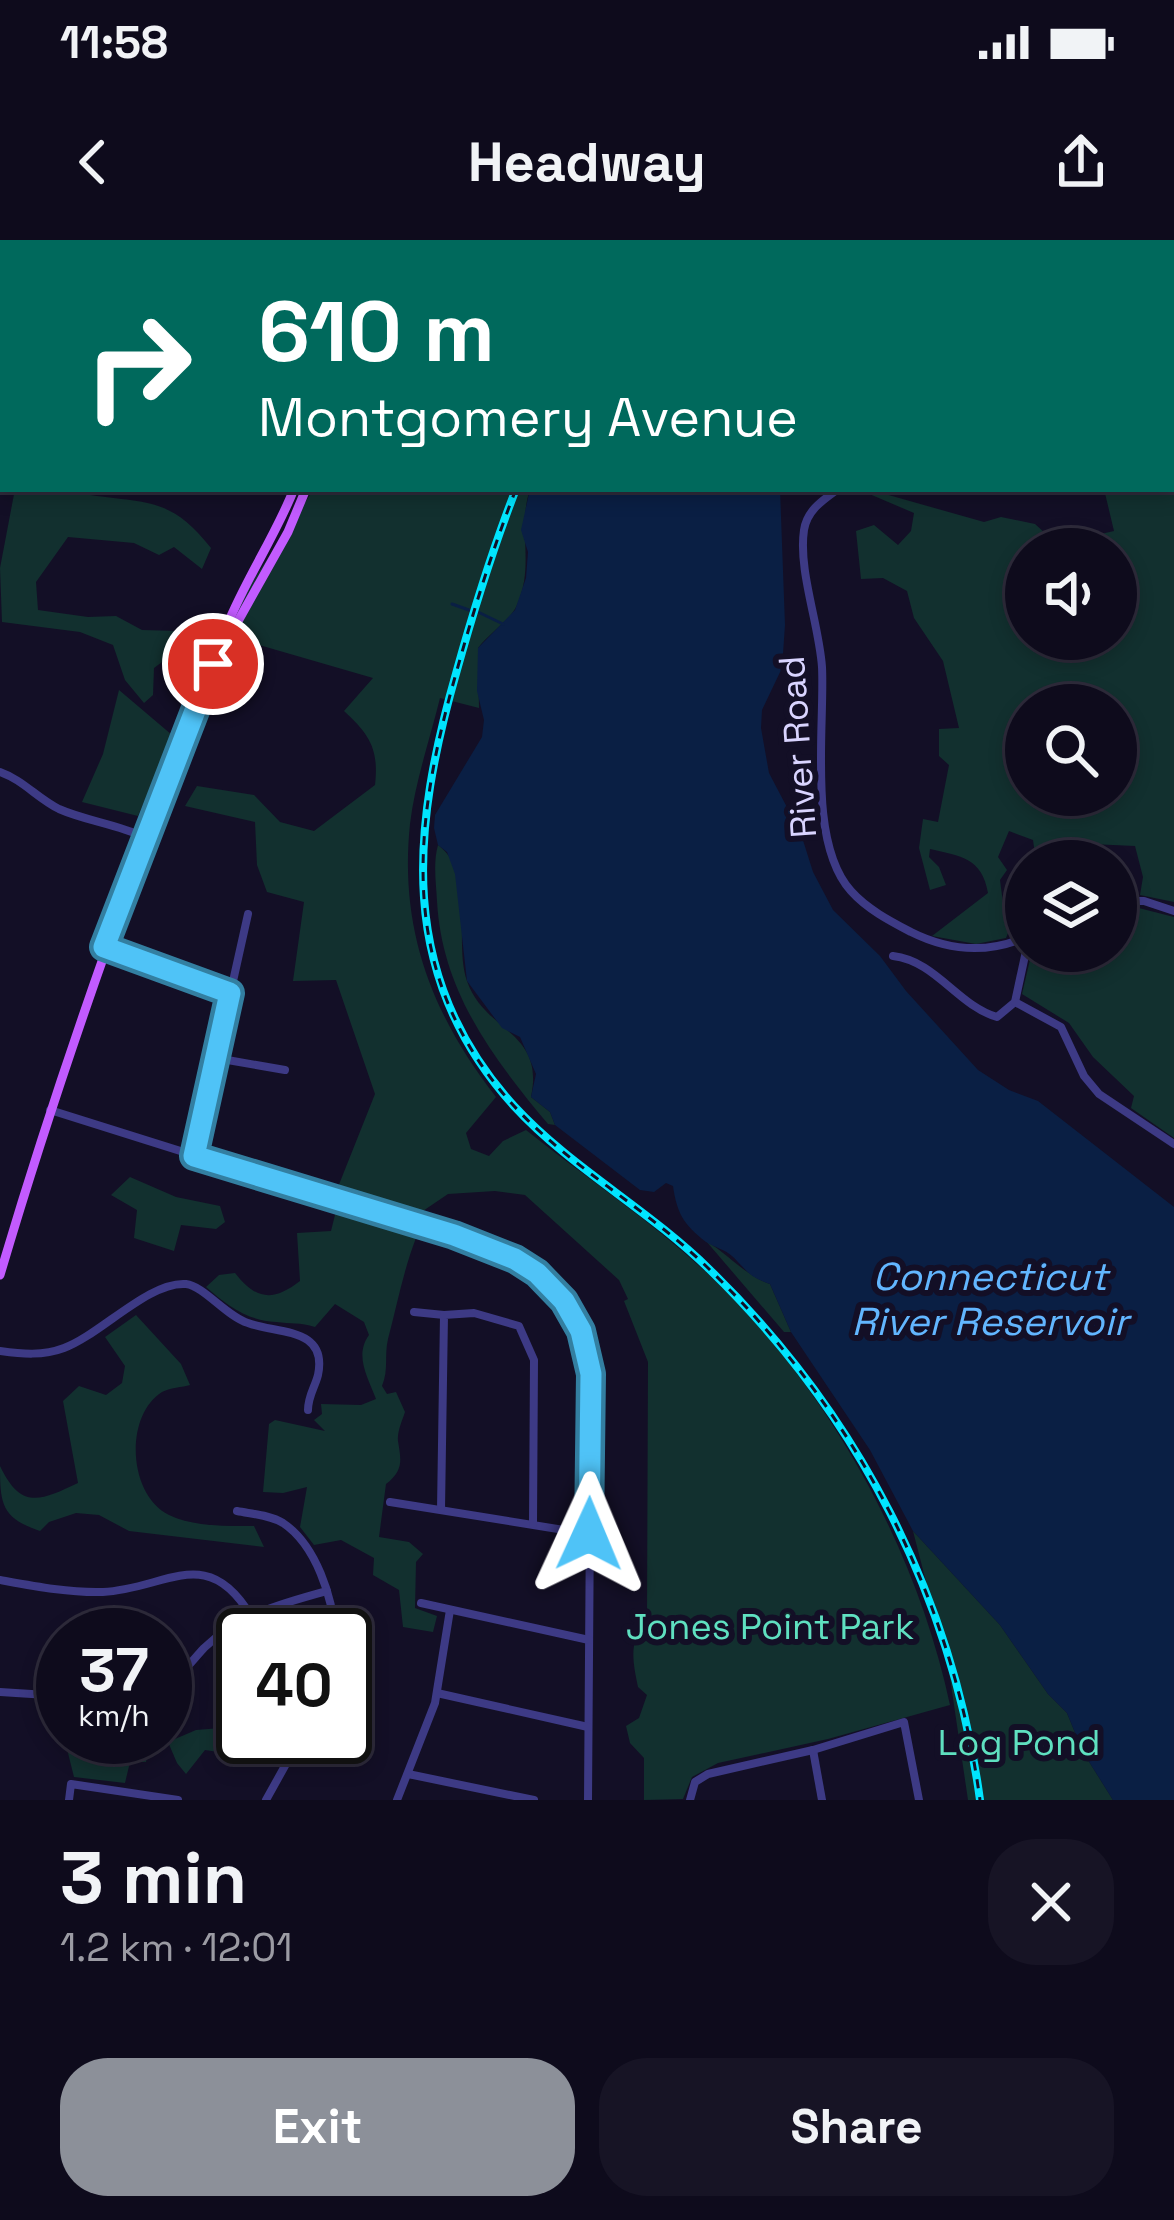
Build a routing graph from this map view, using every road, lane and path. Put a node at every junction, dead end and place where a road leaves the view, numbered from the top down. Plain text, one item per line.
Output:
1 (302, 492) edge
2 (835, 492) edge
3 (0, 772) edge
4 (144, 837) junction
5 (1137, 901) edge
6 (1174, 911) edge
7 (248, 914) dead end
8 (1005, 944) edge
9 (104, 947) junction
10 (893, 956) dead end
11 (1021, 972) edge
12 (230, 993) junction
13 (1015, 1002) junction
14 (216, 1058) junction
15 (285, 1070) dead end
16 (50, 1110) junction
17 (1174, 1144) edge
18 (194, 1156) junction
19 (0, 1275) edge
20 (414, 1312) dead end
21 (444, 1315) junction
22 (0, 1351) edge
23 (308, 1410) dead end
24 (390, 1502) dead end
25 (441, 1509) junction
26 (237, 1511) dead end
27 (533, 1524) junction
28 (589, 1534) junction
29 (0, 1580) edge
30 (327, 1591) junction
31 (421, 1603) dead end
32 (245, 1608) edge
33 (275, 1608) edge
34 (330, 1608) edge
35 (450, 1610) junction
36 (216, 1639) edge
37 (590, 1640) junction
38 (192, 1661) edge
39 (0, 1692) edge
40 (437, 1693) junction
41 (36, 1694) edge
42 (589, 1726) junction
43 (813, 1750) junction
44 (286, 1764) edge
45 (408, 1774) junction
46 (69, 1800) edge
47 (178, 1800) edge
48 (266, 1800) edge
49 (397, 1800) edge
50 (534, 1800) edge
51 (588, 1800) edge
52 (690, 1800) edge
53 (822, 1800) edge
54 (920, 1800) edge

1 - 4 main road
2 - 8 street, River Road
3 - 4 street
4 - 9 main road
5 - 6 street
7 - 12 street
9 - 12 street
9 - 16 main road
10 - 13 street
11 - 13 street
12 - 14 street
13 - 17 street
14 - 15 street
14 - 18 street
16 - 18 street
16 - 19 main road
18 - 28 street
20 - 21 street
21 - 25 street
21 - 27 street
22 - 23 street
24 - 25 street
25 - 27 street
26 - 30 street
27 - 28 street
28 - 37 street
29 - 32 street
30 - 33 street
30 - 34 street
31 - 35 street
35 - 37 street
35 - 40 street
36 - 38 street
37 - 42 street
39 - 41 street
40 - 42 street
40 - 45 street
42 - 51 street
43 - 52 street
43 - 53 street
43 - 54 street
44 - 48 street
45 - 49 street
45 - 50 street
46 - 47 street

